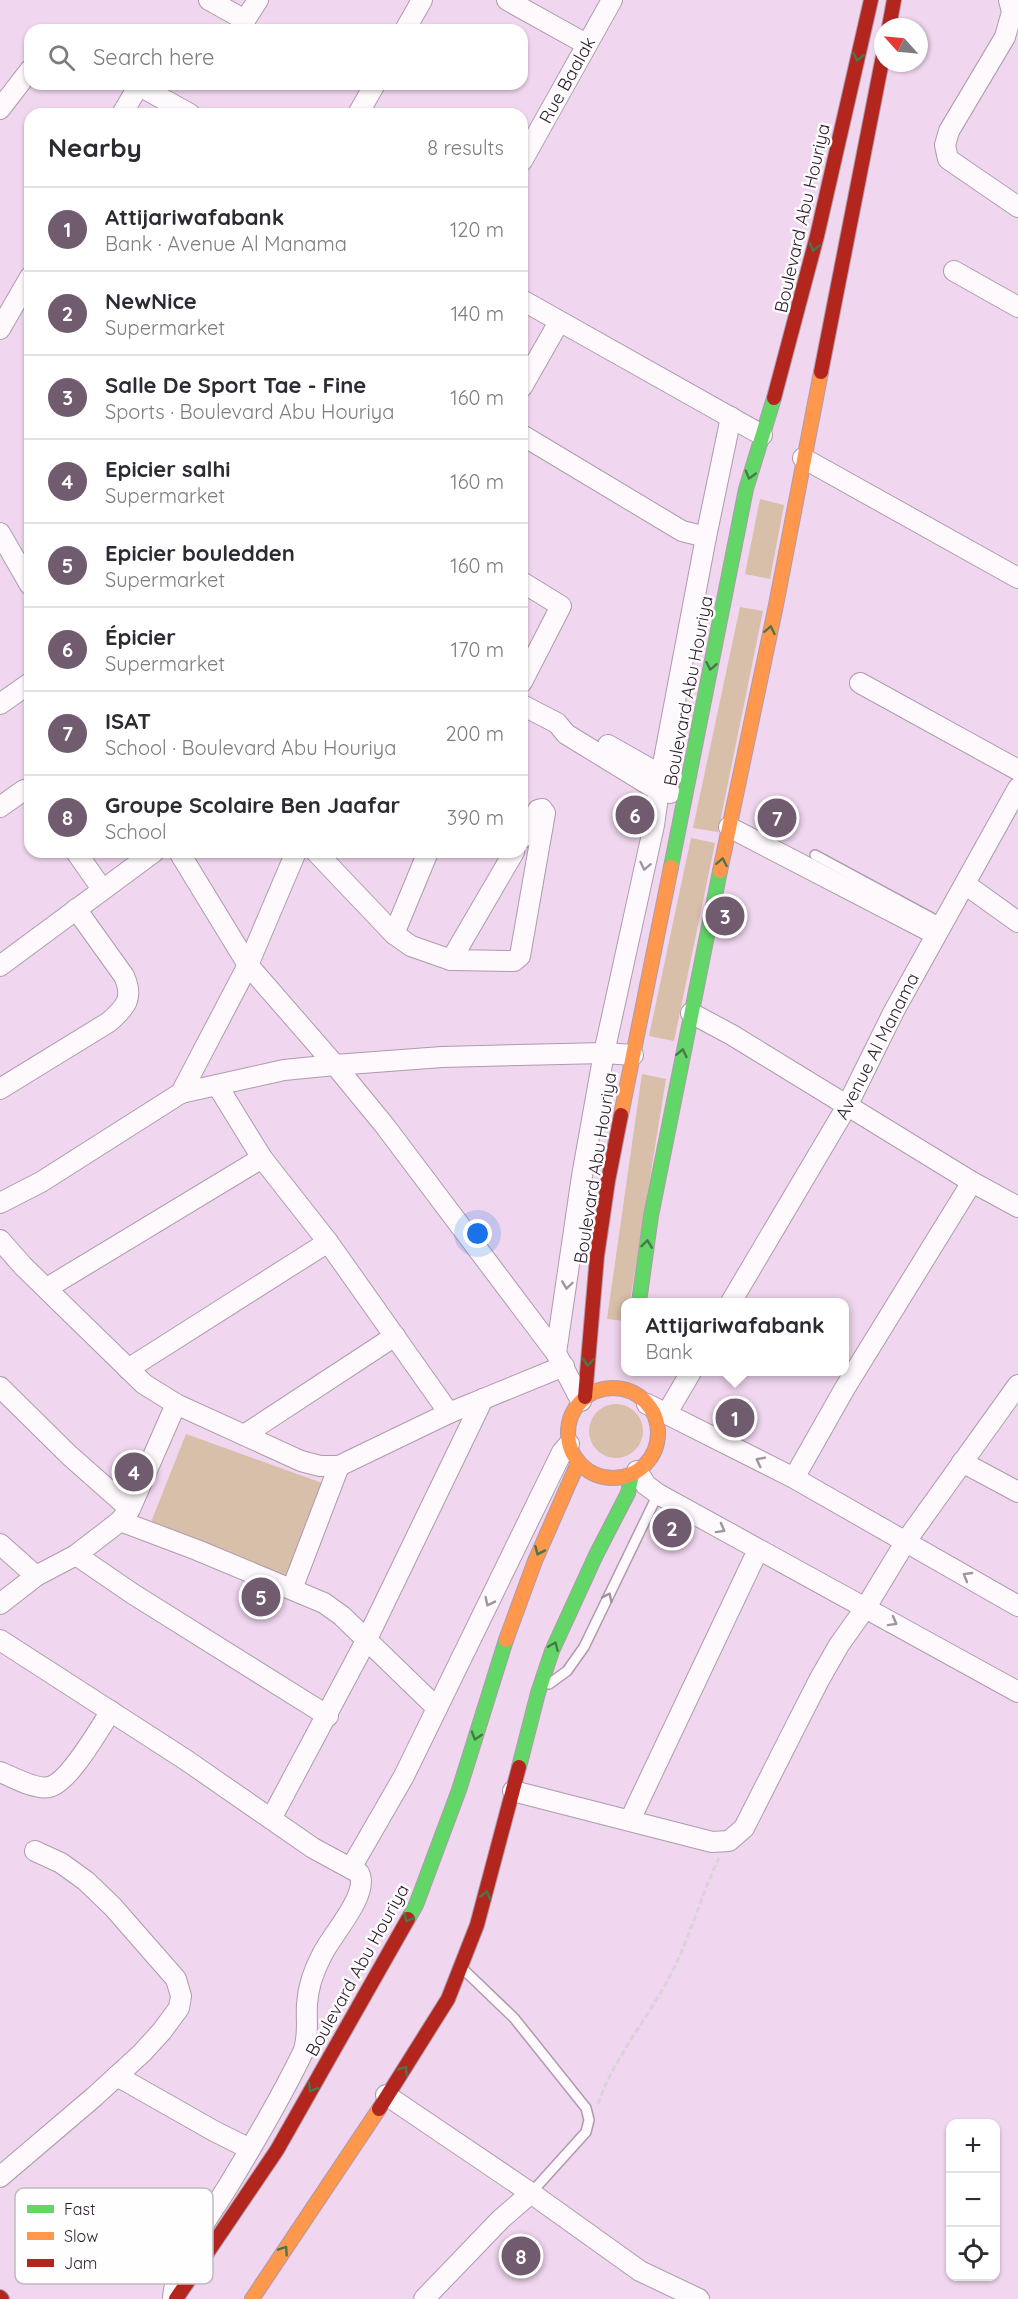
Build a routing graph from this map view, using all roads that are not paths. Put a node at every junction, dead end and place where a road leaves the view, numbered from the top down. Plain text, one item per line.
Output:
1 (209, 0) edge
2 (258, 0) edge
3 (422, 0) edge
4 (507, 0) edge
5 (612, 0) edge
6 (871, 0) edge
7 (894, 0) edge
8 (1009, 0) edge
9 (891, 18) edge
10 (408, 24) edge
11 (586, 44) junction
12 (880, 72) edge
13 (24, 78) edge
14 (134, 90) edge
15 (146, 90) edge
16 (372, 90) edge
17 (125, 108) edge
18 (179, 108) edge
19 (361, 108) edge
20 (0, 109) edge
21 (528, 150) edge
22 (1018, 207) edge
23 (954, 271) dead end
24 (24, 287) edge
25 (528, 304) edge
26 (1018, 308) edge
27 (559, 322) junction
28 (0, 329) edge
29 (528, 376) edge
30 (731, 417) junction
31 (762, 435) junction
32 (528, 439) edge
33 (803, 458) junction
34 (0, 533) edge
35 (706, 537) junction
36 (10, 553) junction
37 (24, 560) edge
38 (24, 575) edge
39 (1018, 578) edge
40 (528, 586) edge
41 (528, 670) edge
42 (860, 683) dead end
43 (24, 687) edge
44 (0, 704) edge
45 (528, 708) edge
46 (1018, 770) edge
47 (660, 783) junction
48 (688, 788) junction
49 (1018, 788) edge
50 (24, 790) edge
51 (0, 807) edge
52 (729, 826) junction
53 (528, 828) edge
54 (815, 855) dead end
55 (80, 858) edge
56 (146, 858) edge
57 (182, 858) edge
58 (293, 858) edge
59 (322, 858) edge
60 (426, 858) edge
61 (510, 858) edge
62 (965, 884) junction
63 (102, 889) junction
64 (76, 909) junction
65 (1018, 922) edge
66 (938, 928) junction
67 (394, 934) junction
68 (451, 960) junction
69 (248, 965) junction
70 (0, 966) edge
71 (691, 1012) junction
72 (604, 1053) junction
73 (633, 1054) junction
74 (335, 1065) junction
75 (217, 1086) junction
76 (0, 1089) edge
77 (181, 1093) junction
78 (847, 1106) junction
79 (262, 1158) junction
80 (972, 1182) junction
81 (0, 1203) edge
82 (1018, 1207) edge
83 (0, 1240) edge
84 (328, 1242) junction
85 (47, 1288) junction
86 (640, 1298) edge
87 (733, 1298) edge
88 (395, 1336) junction
89 (560, 1359) junction
90 (128, 1369) junction
91 (688, 1376) edge
92 (1018, 1385) edge
93 (0, 1387) edge
94 (639, 1393) junction
95 (483, 1399) junction
96 (583, 1399) junction
97 (176, 1404) junction
98 (449, 1413) junction
99 (667, 1413) junction
100 (244, 1435) junction
101 (569, 1444) junction
102 (962, 1462) junction
103 (578, 1463) junction
104 (339, 1466) junction
105 (634, 1472) junction
106 (794, 1478) junction
107 (1018, 1492) edge
108 (658, 1494) junction
109 (125, 1515) junction
110 (906, 1540) junction
111 (0, 1544) edge
112 (758, 1550) junction
113 (76, 1555) junction
114 (36, 1576) junction
115 (292, 1589) junction
116 (0, 1604) edge
117 (1018, 1606) edge
118 (866, 1607) junction
119 (367, 1639) junction
120 (0, 1640) edge
121 (1018, 1692) edge
122 (537, 1693) junction
123 (437, 1708) junction
124 (111, 1711) junction
125 (328, 1716) junction
126 (0, 1772) edge
127 (513, 1791) junction
128 (271, 1819) junction
129 (630, 1820) junction
130 (35, 1851) dead end
131 (351, 1868) junction
132 (460, 1966) junction
133 (117, 2076) junction
134 (386, 2096) junction
135 (250, 2149) junction
136 (0, 2177) edge
137 (531, 2193) junction
138 (213, 2210) edge
139 (213, 2243) edge
140 (174, 2284) edge
141 (185, 2284) edge
142 (175, 2299) edge
143 (252, 2299) edge
144 (424, 2299) edge
145 (699, 2299) edge

1 - 2 street
3 - 10 street
4 - 11 street
5 - 11 street, Rue Baalak
6 -> 31 main road, Boulevard Abu Houriya
7 - 9 main road
8 - 22 street
11 - 21 street, Rue Baalak
12 - 33 main road
13 - 20 street
14 - 17 street
15 - 18 street
16 - 19 street
23 - 26 street
24 - 28 street
25 - 27 street
27 - 29 street
27 - 30 street
30 - 31 street
30 - 35 street
31 -> 48 main road, Boulevard Abu Houriya
32 - 35 street
33 - 39 street
52 -> 33 main road
34 - 36 street
35 - 47 street
36 - 37 street
36 - 38 street
40 - 41 street
42 - 46 street
43 - 44 street
45 - 47 street
47 - 48 street
47 -> 72 street
48 - 73 main road, Boulevard Abu Houriya
49 - 62 street, Avenue Al Manama
50 - 51 street
52 - 66 street
71 -> 52 main road
53 - 68 street
54 - 66 lane
55 - 63 street
56 - 63 street
57 - 69 street
58 - 69 street
59 - 67 street
60 - 67 street
61 - 68 street
62 - 65 street
62 - 66 street, Avenue Al Manama
63 - 64 street
64 - 70 street
64 - 76 street
66 - 78 street, Avenue Al Manama
67 - 68 street
69 - 74 street
69 - 77 street
71 - 78 street
86 -> 71 main road
72 - 73 street
72 - 74 street
72 -> 89 street
73 -> 96 main road, Boulevard Abu Houriya
74 - 75 street
74 - 89 street
75 - 77 street
75 - 79 street
77 - 81 street
78 - 80 street
78 - 87 street, Avenue Al Manama
79 - 84 street
79 - 85 street
80 - 82 street
80 - 106 street
83 - 85 street
84 - 88 street
84 - 90 street
85 - 90 street
88 - 98 street
88 - 100 street
89 - 95 street
89 - 96 street
90 - 97 street
91 - 99 street
92 - 102 street
93 - 109 street
94 - 96 main road
94 - 99 street
94 - 105 main road
95 - 98 street
95 - 119 street
96 - 101 main road
97 - 100 street
97 - 109 street
98 - 104 street
106 -> 99 street
100 - 104 street
101 - 103 main road
101 -> 123 street
102 - 107 street
102 - 110 street
103 - 105 main road
103 -> 139 main road, Boulevard Abu Houriya
104 - 115 street
105 - 108 street
122 -> 105 main road
106 - 110 street
108 -> 112 street
122 -> 108 lane
109 - 113 street
109 - 115 street
117 -> 110 street
110 - 118 street
111 - 114 street
112 - 118 street
112 - 129 street
113 - 114 street
113 - 125 street
114 - 116 street
115 - 119 street
118 -> 121 street
118 - 129 street
119 - 123 street
119 - 125 street
120 - 124 street
122 - 127 main road
123 - 131 street
124 - 126 street
124 - 128 street
125 - 128 street
127 - 129 street
132 -> 127 main road
128 - 131 street
130 - 133 street
131 - 135 street
134 -> 132 main road
132 - 137 lane
133 - 135 street
133 - 136 street
134 - 137 street
143 -> 134 main road
135 - 138 street
137 - 144 street
137 - 145 street
140 - 142 street
141 -> 142 main road, Boulevard Abu Houriya

